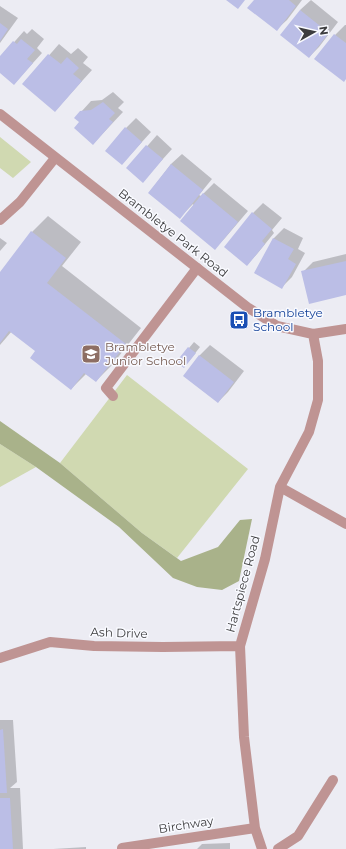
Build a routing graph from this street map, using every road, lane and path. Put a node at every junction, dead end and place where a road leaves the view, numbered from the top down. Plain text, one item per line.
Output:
1 (0, 114) edge
2 (55, 158) junction
3 (0, 220) edge
4 (197, 268) junction
5 (346, 329) edge
6 (313, 334) junction
7 (113, 396) dead end
8 (280, 487) junction
9 (346, 524) edge
10 (240, 646) junction
11 (0, 658) edge
12 (333, 780) dead end
13 (255, 828) junction
14 (122, 848) dead end
15 (262, 849) edge
16 (278, 849) edge

1 - 2 street, Brambletye Park Road
2 - 3 street
2 - 4 street, Brambletye Park Road
4 - 6 street, Brambletye Park Road
4 - 7 street
5 - 6 street, Brambletye Park Road
6 - 8 street, Hartspiece Road
8 - 9 street
8 - 10 street, Hartspiece Road
10 - 11 street, Ash Drive
10 - 13 street, Hartspiece Road
12 - 16 street
13 - 14 street, Birchway
13 - 15 street, Hartspiece Road

